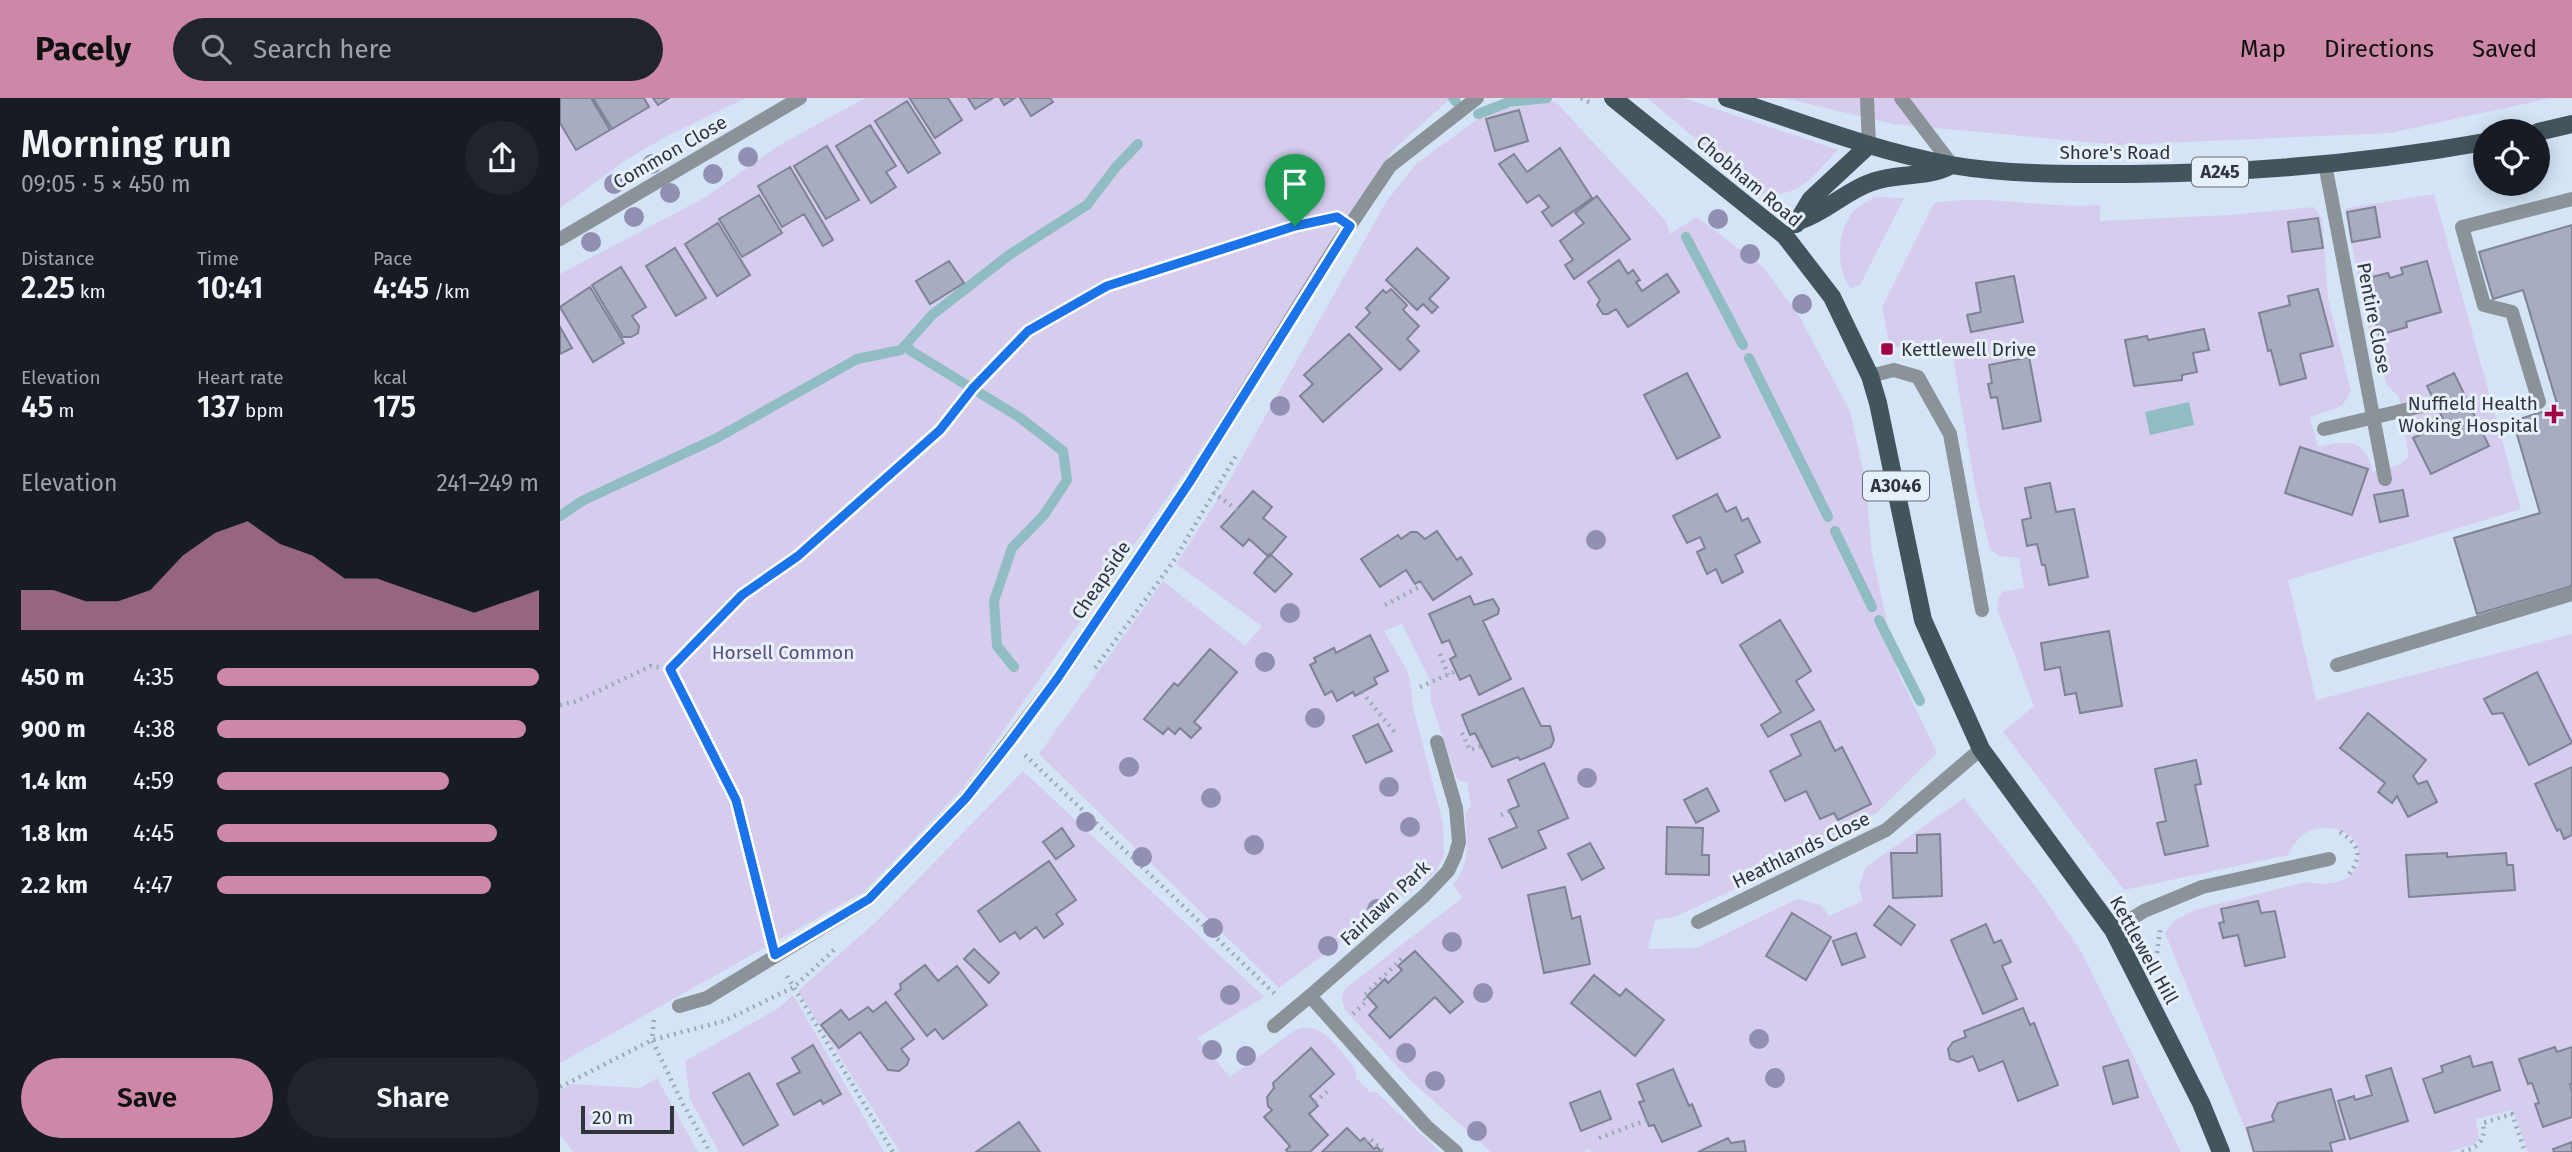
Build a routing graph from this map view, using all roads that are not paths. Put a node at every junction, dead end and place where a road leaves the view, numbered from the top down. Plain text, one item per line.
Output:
1 (800, 98) edge
2 (1477, 98) edge
3 (1614, 98) edge
4 (1727, 98) edge
5 (1867, 98) edge
6 (1901, 98) edge
7 (2572, 124) edge
8 (2550, 129) edge
9 (2473, 144) edge
10 (1869, 145) junction
11 (2325, 164) junction
12 (1952, 165) junction
13 (2572, 199) edge
14 (1799, 221) junction
15 (1785, 236) junction
16 (560, 239) edge
17 (1870, 376) junction
18 (2539, 402) dead end
19 (2422, 406) dead end
20 (2374, 418) junction
21 (2324, 429) dead end
22 (2385, 479) dead end
23 (2572, 594) edge
24 (1982, 610) dead end
25 (2337, 664) dead end
26 (1437, 742) dead end
27 (1981, 749) junction
28 (2329, 859) dead end
29 (1698, 922) dead end
30 (2113, 930) junction
31 (1310, 996) junction
32 (679, 1006) dead end
33 (1274, 1026) dead end
34 (1456, 1152) edge
35 (2221, 1152) edge

1 - 16 street, Common Close
2 - 32 street, Cheapside
3 - 15 main road, Chobham Road / A3046
4 - 10 main road, Shore's Road / A245
5 - 10 street
6 - 12 street
7 - 8 main road
9 - 11 main road, Shore's Road / A245
10 - 12 main road, Shore's Road / A245
10 - 14 main road, Shore's Road / A245
11 - 12 main road, Shore's Road / A245
11 - 20 street, Pentire Close
12 - 14 main road, Shore's Road / A245
13 - 18 street
14 - 15 main road, Shore's Road / A245
15 - 17 main road, Chobham Road / A3046
17 - 24 street
17 - 27 main road, Chobham Road / A3046
19 - 20 street
20 - 21 street
20 - 22 street, Pentire Close
23 - 25 street
26 - 31 street, Fairlawn Park
27 - 29 street, Heathlands Close
27 - 30 main road, Kettlewell Hill / A3046
28 - 30 street
30 - 35 main road, Kettlewell Hill / A3046
31 - 33 street, Fairlawn Park
31 - 34 street

